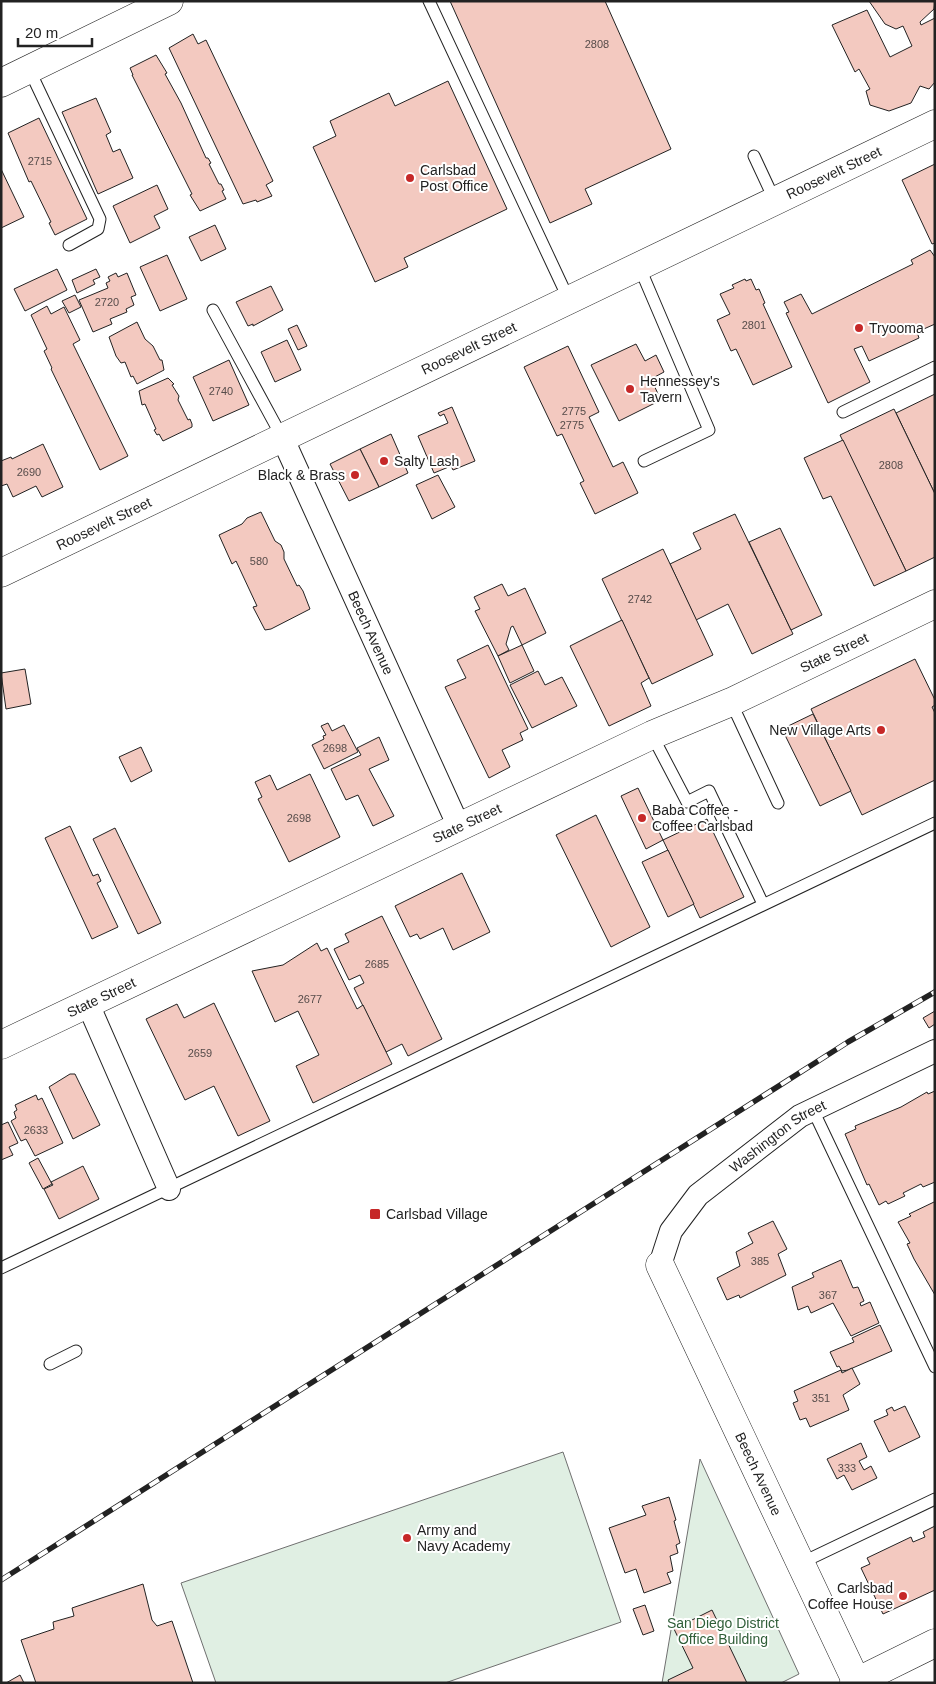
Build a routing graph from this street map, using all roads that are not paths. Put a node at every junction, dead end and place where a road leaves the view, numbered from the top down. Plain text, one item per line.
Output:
1 (168, 1) edge
2 (429, 1) edge
3 (29, 69) junction
4 (1, 83) edge
5 (935, 124) edge
6 (754, 156) dead end
7 (775, 201) junction
8 (69, 245) dead end
9 (639, 266) junction
10 (569, 300) junction
11 (213, 310) dead end
12 (935, 367) edge
13 (843, 412) dead end
14 (282, 437) junction
15 (644, 461) dead end
16 (1, 573) edge
17 (933, 610) edge
18 (732, 702) junction
19 (652, 735) junction
20 (778, 803) dead end
21 (935, 822) edge
22 (459, 827) junction
23 (763, 904) junction
24 (88, 1004) junction
25 (1, 1045) edge
26 (935, 1052) edge
27 (813, 1110) junction
28 (169, 1189) junction
29 (660, 1265) joint
30 (1, 1268) edge
31 (76, 1351) dead end
32 (50, 1364) dead end
33 (935, 1367) edge
34 (935, 1499) edge
35 (801, 1563) junction
36 (935, 1643) edge
37 (856, 1682) edge

1 - 3 street
2 - 10 lane
3 - 4 street
3 - 8 lane
5 - 7 street, Roosevelt Street
6 - 7 lane
7 - 9 street, Roosevelt Street
9 - 10 street, Roosevelt Street
9 - 15 lane
10 - 14 street, Roosevelt Street
11 - 14 lane
12 - 13 lane
14 - 16 street, Roosevelt Street
14 - 22 street, Beech Avenue
17 - 18 street, State Street
18 - 19 street, State Street
18 - 20 lane
19 - 22 street, State Street
19 - 23 lane
21 - 23 lane
22 - 24 street, State Street
23 - 28 lane
24 - 25 street, State Street
24 - 28 street
26 - 27 street, Washington Street
27 - 29 street, Washington Street
27 - 33 lane
28 - 30 lane
29 - 35 street, Beech Avenue
31 - 32 lane
34 - 35 lane
35 - 37 street, Beech Avenue
36 - 37 street

